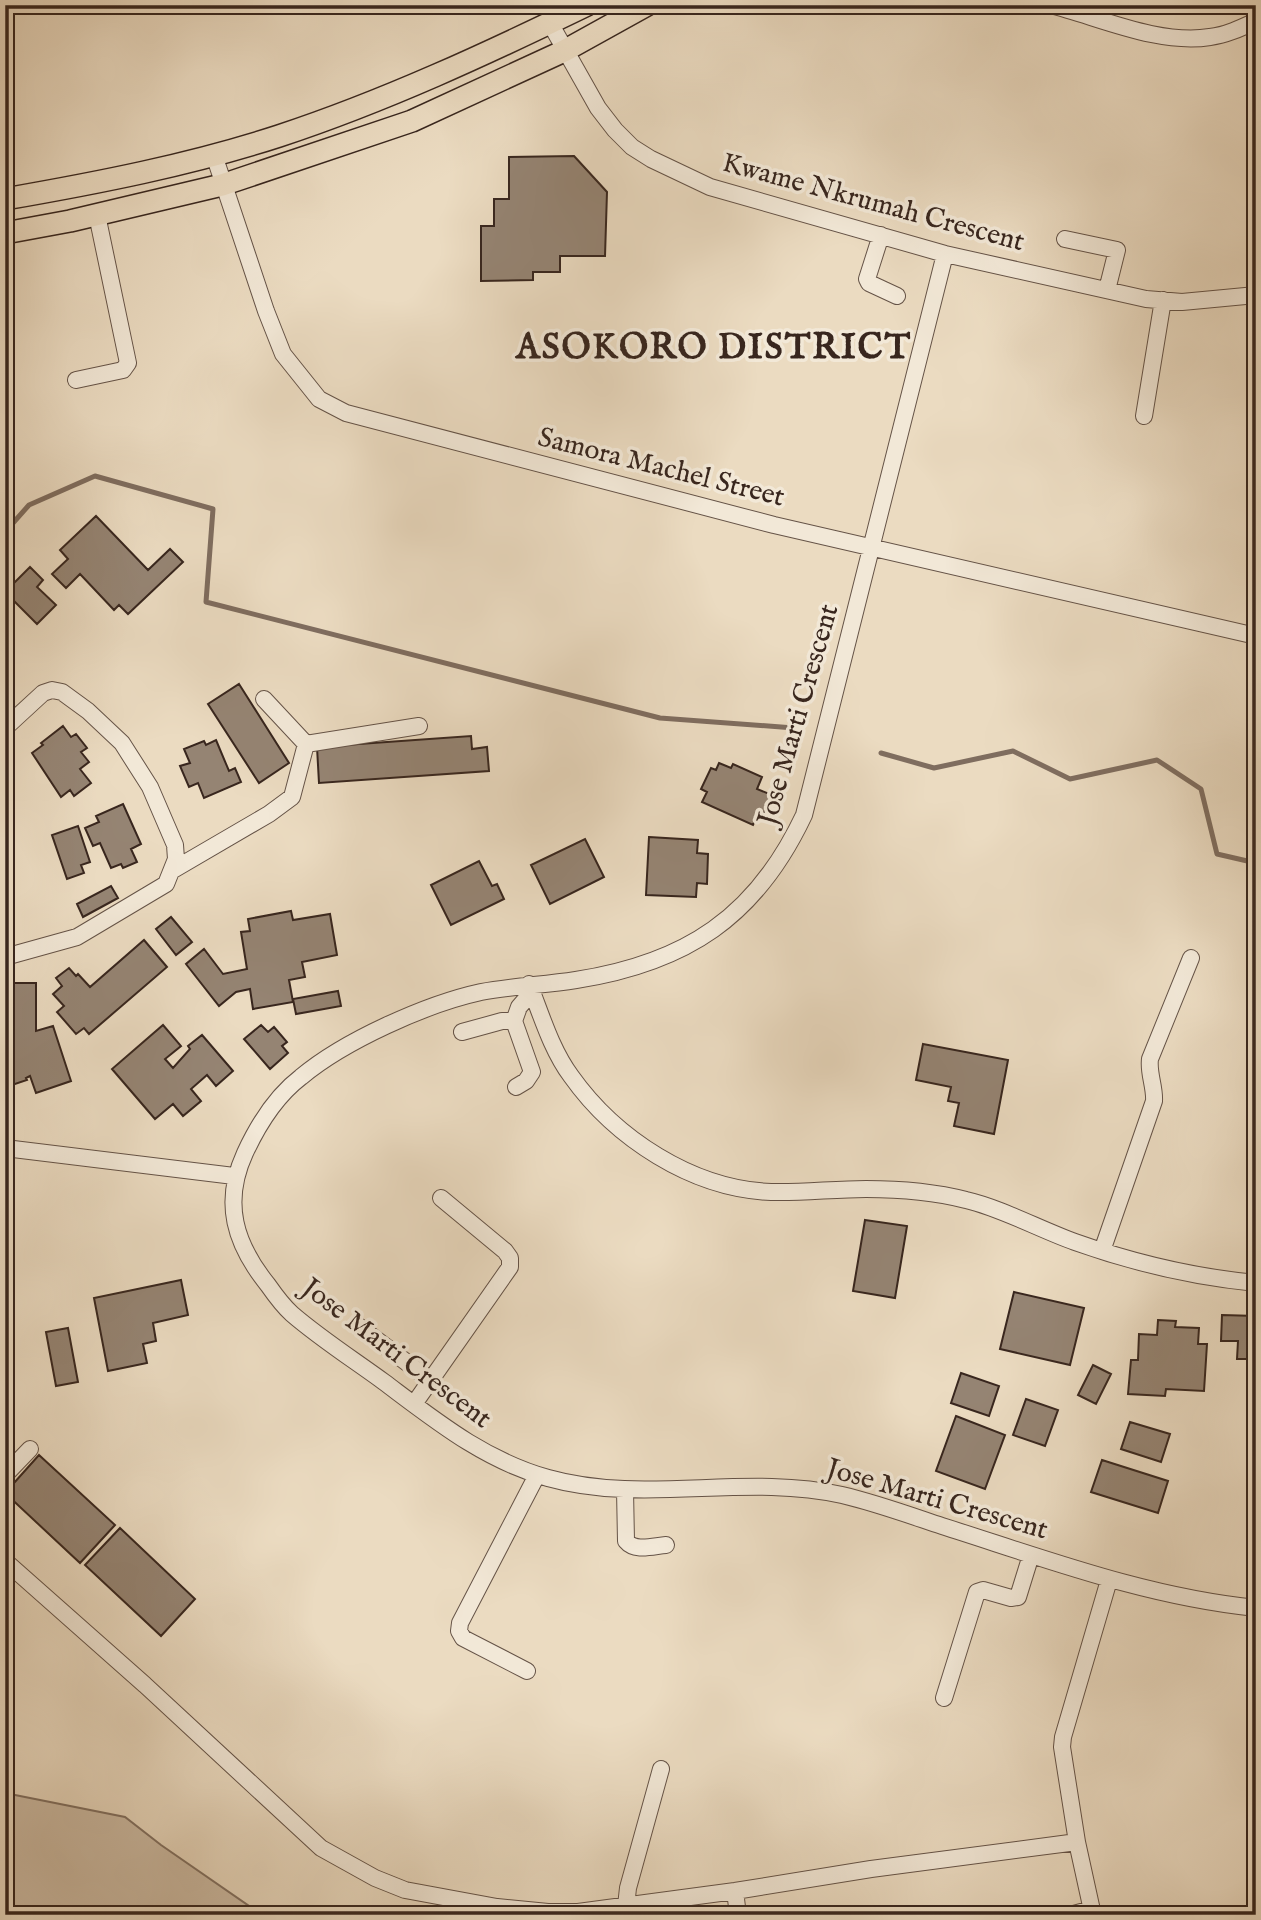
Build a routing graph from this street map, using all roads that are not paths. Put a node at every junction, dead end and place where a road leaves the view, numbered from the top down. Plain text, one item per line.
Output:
1 (587, 5) edge
2 (647, 5) edge
3 (1051, 5) edge
4 (1256, 20) edge
5 (550, 23) junction
6 (564, 51) junction
7 (214, 155) junction
8 (222, 185) junction
9 (5, 200) edge
10 (97, 215) junction
11 (5, 233) edge
12 (881, 235) junction
13 (1065, 239) dead end
14 (945, 254) junction
15 (1107, 290) junction
16 (1256, 295) edge
17 (897, 296) dead end
18 (1163, 300) junction
19 (76, 380) dead end
20 (1144, 416) dead end
21 (873, 548) junction
22 (1256, 636) edge
23 (264, 699) dead end
24 (419, 726) dead end
25 (5, 728) edge
26 (306, 744) junction
27 (173, 870) junction
28 (5, 957) edge
29 (1191, 958) dead end
30 (530, 988) junction
31 (514, 1021) junction
32 (462, 1032) dead end
33 (516, 1087) dead end
34 (5, 1148) edge
35 (234, 1176) junction
36 (441, 1198) dead end
37 (1102, 1251) junction
38 (1256, 1283) edge
39 (356, 1325) dead end
40 (430, 1380) junction
41 (414, 1404) junction
42 (30, 1449) dead end
43 (5, 1475) edge
44 (537, 1475) junction
45 (625, 1490) junction
46 (666, 1545) dead end
47 (1031, 1555) junction
48 (5, 1561) edge
49 (1109, 1580) junction
50 (1256, 1608) edge
51 (527, 1671) dead end
52 (944, 1698) dead end
53 (661, 1769) dead end
54 (1077, 1842) junction
55 (735, 1891) junction
56 (626, 1906) junction
57 (1093, 1912) edge
58 (738, 1915) edge
59 (1070, 1915) edge

1 - 5 main road
2 - 6 main road
3 - 4 street
5 - 6 street, Kwame Nkrumah Crescent
5 - 7 main road
6 - 8 main road
6 - 12 street, Kwame Nkrumah Crescent
7 - 8 street, Samora Machel Street
7 - 9 main road
8 - 10 main road
8 - 21 street, Samora Machel Street
10 - 11 main road
10 - 19 street
12 - 14 street, Kwame Nkrumah Crescent
12 - 17 street
13 - 15 street
14 - 15 street, Kwame Nkrumah Crescent
14 - 21 street, Jose Marti Crescent
15 - 18 street, Kwame Nkrumah Crescent
16 - 18 street, Kwame Nkrumah Crescent
18 - 20 street
21 - 22 street, Samora Machel Street
21 - 30 street, Jose Marti Crescent
23 - 26 street
24 - 26 street
25 - 27 street
26 - 27 street
27 - 28 street
29 - 37 street
30 - 31 street
30 - 35 street, Jose Marti Crescent
30 - 37 street
31 - 32 street
31 - 33 street
34 - 35 street
35 - 41 street, Jose Marti Crescent
36 - 40 street
37 - 38 street
39 - 40 street
40 - 41 street
41 - 44 street, Jose Marti Crescent
42 - 43 street
44 - 45 street, Jose Marti Crescent
44 - 51 street
45 - 46 street
45 - 47 street, Jose Marti Crescent
47 - 49 street, Jose Marti Crescent
47 - 52 street
48 - 56 street
49 - 50 street, Jose Marti Crescent
49 - 54 street
53 - 56 street
54 - 55 street
54 - 57 street
55 - 56 street
55 - 58 street
57 - 59 street

